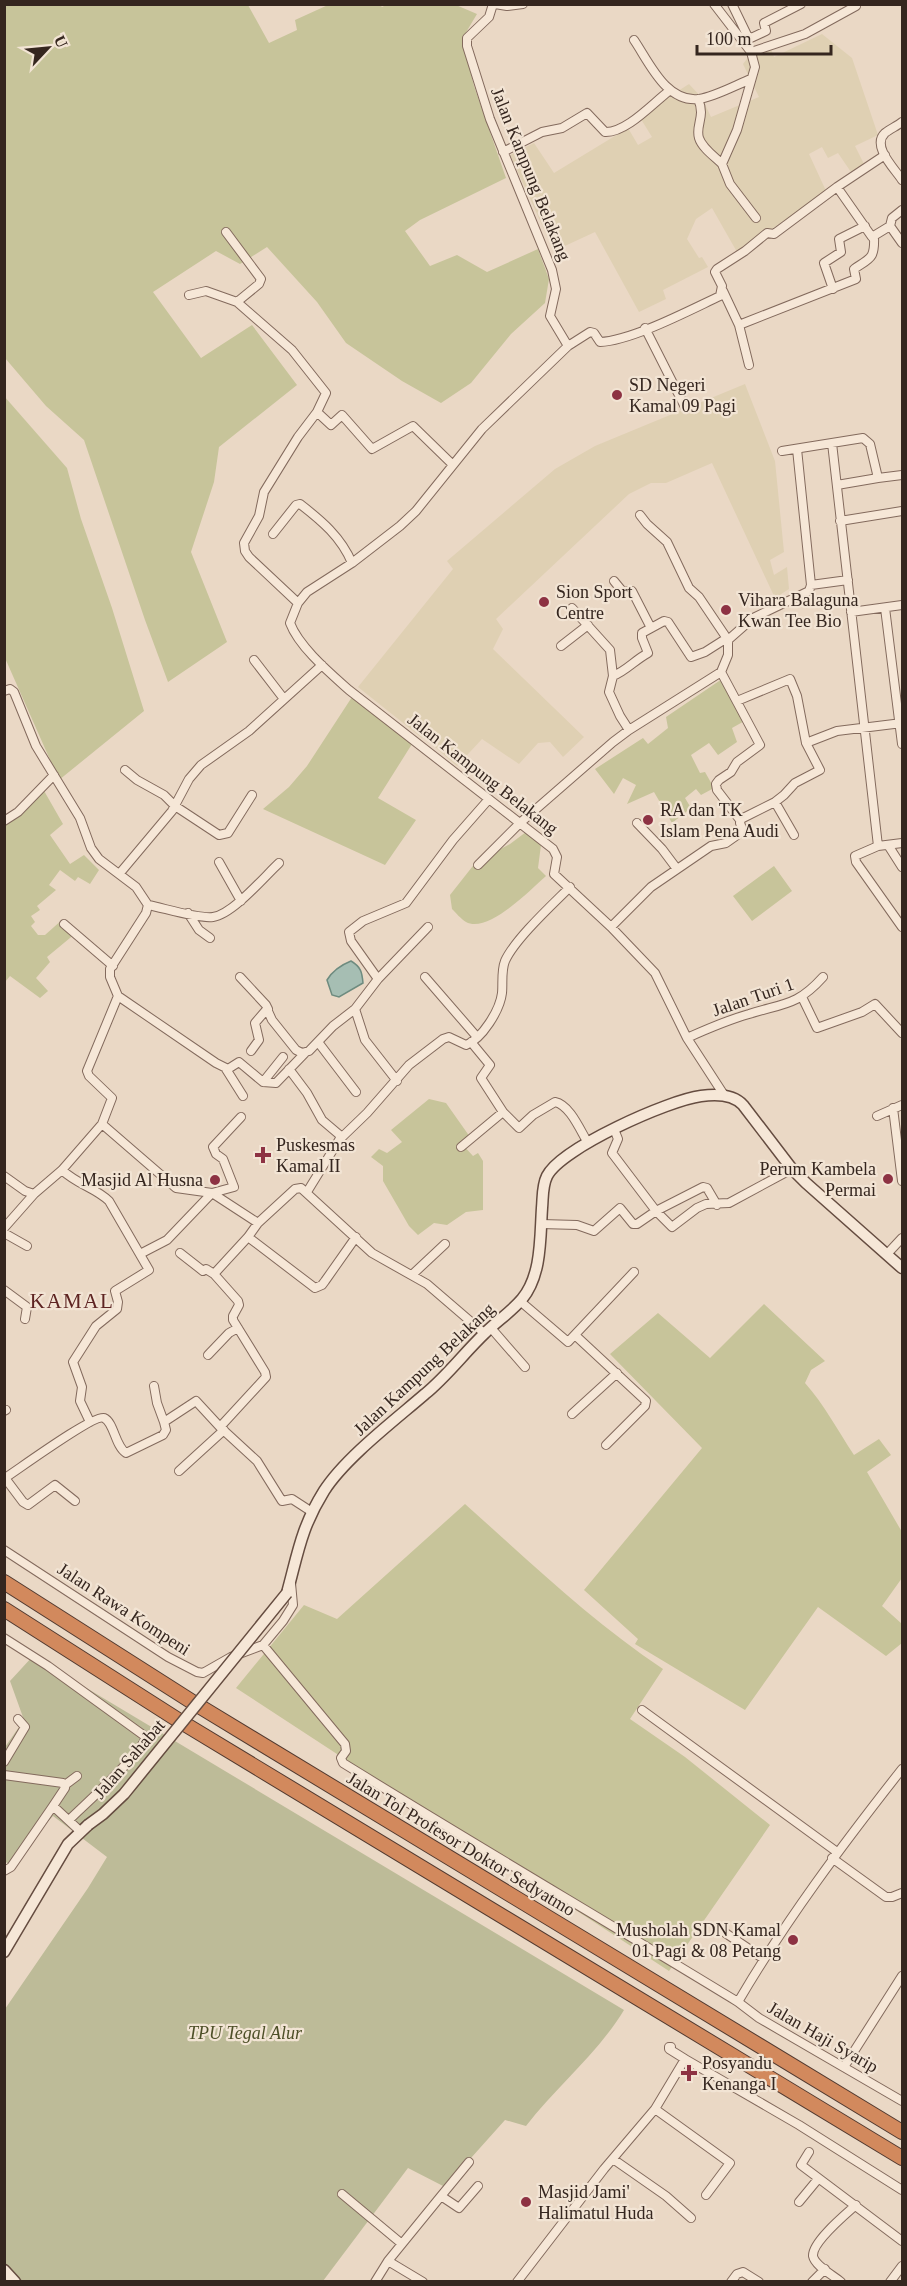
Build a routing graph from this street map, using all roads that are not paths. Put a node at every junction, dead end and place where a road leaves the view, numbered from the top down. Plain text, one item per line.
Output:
1 (494, 4) edge
2 (524, 4) edge
3 (714, 4) edge
4 (732, 4) edge
5 (801, 4) edge
6 (856, 6) dead end
7 (634, 40) dead end
8 (751, 52) junction
9 (751, 80) junction
10 (669, 91) junction
11 (698, 99) junction
12 (903, 122) edge
13 (503, 152) junction
14 (885, 155) junction
15 (722, 164) junction
16 (903, 180) edge
17 (837, 187) junction
18 (903, 210) edge
19 (756, 218) dead end
20 (865, 226) junction
21 (890, 226) junction
22 (226, 232) dead end
23 (874, 237) junction
24 (903, 243) edge
25 (833, 289) junction
26 (723, 291) junction
27 (189, 295) dead end
28 (237, 302) junction
29 (739, 325) junction
30 (645, 328) junction
31 (568, 346) junction
32 (749, 365) dead end
33 (686, 409) dead end
34 (317, 412) junction
35 (832, 443) junction
36 (796, 449) junction
37 (782, 451) dead end
38 (452, 464) junction
39 (903, 475) edge
40 (878, 478) junction
41 (837, 484) junction
42 (903, 511) edge
43 (640, 515) dead end
44 (840, 521) junction
45 (273, 534) dead end
46 (352, 563) junction
47 (848, 580) junction
48 (614, 581) dead end
49 (811, 585) junction
50 (298, 603) junction
51 (903, 605) edge
52 (572, 608) dead end
53 (885, 608) junction
54 (851, 612) junction
55 (588, 625) junction
56 (651, 628) junction
57 (727, 639) junction
58 (561, 646) dead end
59 (254, 660) dead end
60 (322, 665) junction
61 (721, 672) junction
62 (612, 676) junction
63 (4, 691) edge
64 (284, 699) junction
65 (737, 701) junction
66 (901, 723) edge
67 (864, 728) junction
68 (629, 730) junction
69 (806, 743) junction
70 (903, 744) edge
71 (125, 770) dead end
72 (56, 778) junction
73 (252, 795) dead end
74 (489, 799) junction
75 (775, 802) junction
76 (176, 806) junction
77 (740, 820) junction
78 (4, 821) edge
79 (520, 823) junction
80 (637, 823) dead end
81 (794, 835) dead end
82 (901, 843) edge
83 (888, 845) junction
84 (878, 846) junction
85 (219, 862) dead end
86 (279, 863) dead end
87 (478, 865) dead end
88 (903, 867) edge
89 (677, 869) junction
90 (120, 873) junction
91 (570, 887) junction
92 (241, 901) junction
93 (148, 904) junction
94 (188, 913) junction
95 (64, 924) dead end
96 (428, 927) dead end
97 (611, 927) junction
98 (903, 927) edge
99 (210, 938) dead end
100 (113, 966) junction
101 (823, 976) dead end
102 (240, 977) dead end
103 (424, 977) dead end
104 (378, 979) junction
105 (118, 996) junction
106 (802, 997) junction
107 (268, 1009) junction
108 (355, 1009) junction
109 (903, 1033) edge
110 (687, 1038) junction
111 (474, 1040) junction
112 (318, 1042) junction
113 (251, 1051) dead end
114 (305, 1053) junction
115 (283, 1057) dead end
116 (226, 1069) junction
117 (289, 1069) junction
118 (397, 1081) junction
119 (263, 1082) junction
120 (356, 1092) dead end
121 (724, 1095) junction
122 (243, 1096) dead end
123 (903, 1105) edge
124 (893, 1108) junction
125 (503, 1112) junction
126 (241, 1116) dead end
127 (877, 1116) dead end
128 (102, 1124) junction
129 (614, 1129) junction
130 (342, 1137) junction
131 (588, 1143) junction
132 (461, 1147) dead end
133 (792, 1169) junction
134 (62, 1170) junction
135 (4, 1176) edge
136 (903, 1181) edge
137 (213, 1192) junction
138 (307, 1192) junction
139 (34, 1194) junction
140 (717, 1205) junction
141 (656, 1211) junction
142 (258, 1223) junction
143 (541, 1224) junction
144 (4, 1228) edge
145 (4, 1233) edge
146 (248, 1237) junction
147 (356, 1237) junction
148 (903, 1238) edge
149 (445, 1244) dead end
150 (27, 1246) dead end
151 (180, 1253) dead end
152 (888, 1253) junction
153 (140, 1254) junction
154 (903, 1268) edge
155 (634, 1272) dead end
156 (214, 1274) junction
157 (413, 1274) junction
158 (4, 1290) edge
159 (520, 1301) junction
160 (25, 1319) dead end
161 (238, 1328) junction
162 (488, 1331) junction
163 (576, 1336) junction
164 (208, 1355) dead end
165 (525, 1367) dead end
166 (617, 1373) junction
167 (154, 1386) dead end
168 (572, 1414) dead end
169 (90, 1422) junction
170 (164, 1422) junction
171 (222, 1429) junction
172 (606, 1445) dead end
173 (179, 1471) dead end
174 (5, 1478) edge
175 (75, 1501) dead end
176 (312, 1512) junction
177 (4, 1550) edge
178 (291, 1580) junction
179 (4, 1582) edge
180 (287, 1593) joint
181 (4, 1609) edge
182 (4, 1638) edge
183 (263, 1645) junction
184 (642, 1710) dead end
185 (18, 1719) dead end
186 (4, 1762) edge
187 (903, 1769) edge
188 (4, 1775) edge
189 (77, 1776) dead end
190 (65, 1785) junction
191 (53, 1806) junction
192 (69, 1820) junction
193 (84, 1828) junction
194 (835, 1855) junction
195 (4, 1871) edge
196 (903, 1893) edge
197 (718, 1928) dead end
198 (4, 1952) edge
199 (764, 1959) junction
200 (903, 1976) edge
201 (738, 2002) junction
202 (671, 2047) dead end
203 (685, 2059) junction
204 (844, 2067) junction
205 (903, 2101) edge
206 (655, 2109) junction
207 (903, 2132) edge
208 (809, 2152) dead end
209 (903, 2157) edge
210 (613, 2159) junction
211 (469, 2162) dead end
212 (818, 2179) junction
213 (478, 2186) dead end
214 (903, 2190) edge
215 (342, 2194) dead end
216 (706, 2195) dead end
217 (441, 2196) junction
218 (799, 2202) dead end
219 (855, 2205) junction
220 (691, 2217) dead end
221 (903, 2241) edge
222 (402, 2244) junction
223 (388, 2260) junction
224 (825, 2270) junction
225 (4, 2271) edge
226 (901, 2272) edge
227 (15, 2282) edge
228 (375, 2282) edge
229 (423, 2282) edge
230 (517, 2282) edge
231 (731, 2282) edge
232 (759, 2282) edge
233 (812, 2282) edge
234 (841, 2282) edge
235 (890, 2282) edge

1 - 2 street
1 - 13 street, Jalan Kampung Belakang
3 - 8 street
4 - 5 street
6 - 8 street
7 - 10 street
8 - 9 street
9 - 11 street
9 - 15 street
10 - 11 street
10 - 13 street
11 - 15 street
12 - 14 street
13 - 31 street, Jalan Kampung Belakang
14 - 16 street
14 - 17 street
15 - 19 street
17 - 20 street
17 - 26 street
18 - 21 street
20 - 23 street
20 - 25 street
21 - 23 street
21 - 24 street
22 - 28 street
23 - 25 street
25 - 29 street
26 - 29 street
26 - 30 street
27 - 28 street
28 - 34 street
29 - 32 street
30 - 31 street
30 - 33 street
31 - 38 street
34 - 38 street
34 - 50 street
35 - 36 street
35 - 40 street
35 - 41 street
36 - 37 street
36 - 49 street
38 - 46 street
39 - 40 street
40 - 41 street
41 - 44 street
42 - 44 street
43 - 57 street
44 - 47 street
45 - 46 street
46 - 50 street
47 - 49 street
47 - 54 street
48 - 56 street
49 - 57 street
50 - 60 street, Jalan Kampung Belakang
51 - 53 street
52 - 55 street
53 - 54 street
53 - 66 street
54 - 67 street
55 - 58 street
55 - 62 street
56 - 57 street
56 - 62 street
57 - 61 street
59 - 64 street
60 - 64 street
60 - 74 street, Jalan Kampung Belakang
61 - 65 street
61 - 68 street
62 - 68 street
63 - 72 street
64 - 76 street
65 - 69 street
65 - 77 street
66 - 67 street
66 - 70 street
67 - 69 street
67 - 84 street
68 - 79 street
69 - 75 street
71 - 76 street
72 - 78 street
72 - 90 street
73 - 76 street
74 - 79 street, Jalan Kampung Belakang
74 - 104 street
75 - 77 street
75 - 81 street
76 - 90 street
77 - 89 street
79 - 87 street
79 - 91 street, Jalan Kampung Belakang
80 - 89 street
82 - 83 street
83 - 84 street
83 - 88 street
84 - 98 street
85 - 92 street
86 - 92 street
89 - 97 street
90 - 93 street
91 - 97 street, Jalan Kampung Belakang
91 - 111 street
92 - 94 street
93 - 94 street
93 - 100 street
94 - 99 street
95 - 100 street
96 - 104 street
97 - 110 street, Jalan Kampung Belakang
100 - 105 street
101 - 106 street, Jalan Turi 1
102 - 107 street
103 - 111 street
104 - 108 street
105 - 116 street
105 - 128 street
106 - 109 street
106 - 110 street, Jalan Turi 1
107 - 113 street
107 - 114 street
108 - 112 street
108 - 118 street
110 - 121 street, Jalan Kampung Belakang
111 - 118 street
111 - 125 street
112 - 114 street
112 - 120 street
114 - 117 street
115 - 119 street
116 - 119 street
116 - 122 street
117 - 119 street
117 - 130 street
118 - 130 street
121 - 129 street, Jalan Kampung Belakang
121 - 133 street, Jalan Kampung Belakang
123 - 124 street
124 - 127 street
124 - 136 street
125 - 131 street
125 - 132 street
126 - 137 street
128 - 134 street
128 - 137 street
129 - 131 street, Jalan Kampung Belakang
129 - 141 street
130 - 138 street
131 - 143 street, Jalan Kampung Belakang
133 - 140 street
133 - 152 street, Jalan Kampung Belakang
134 - 139 street
134 - 153 street
135 - 139 street
137 - 142 street
137 - 153 street
138 - 142 street
138 - 147 street
139 - 144 street
140 - 141 street
140 - 141 street
141 - 143 street
142 - 146 street
143 - 159 street, Jalan Kampung Belakang
145 - 150 street
146 - 147 street
146 - 156 street
147 - 157 street
148 - 152 street
149 - 157 street
151 - 156 street
152 - 154 street, Jalan Kampung Belakang
153 - 169 street
155 - 163 street
156 - 161 street
157 - 162 street
158 - 160 street
159 - 162 street, Jalan Kampung Belakang
159 - 163 street
161 - 164 street
161 - 171 street
162 - 165 street
162 - 176 street, Jalan Kampung Belakang
163 - 166 street
166 - 168 street
166 - 172 street
167 - 170 street
169 - 170 street
169 - 174 street
170 - 171 street
171 - 173 street
171 - 176 street
174 - 175 street
176 - 178 street, Jalan Kampung Belakang
177 - 183 street, Jalan Rawa Kompeni
178 - 180 street, Jalan Kampung Belakang
178 - 183 street
179 - 207 highway, Jalan Tol Profesor Doktor Sedyatmo
180 - 193 street, Jalan Sahabat, bridge
181 - 209 highway
182 - 192 street
183 - 201 street, Jalan Haji Syarip
184 - 194 street
185 - 186 street
187 - 194 street
188 - 190 street
189 - 190 street
190 - 191 street
191 - 192 street
191 - 195 street
192 - 193 street
193 - 198 street, Jalan Sahabat
194 - 196 street
194 - 199 street
197 - 199 street
199 - 201 street
200 - 204 street
201 - 204 street, Jalan Haji Syarip
202 - 203 street
203 - 206 street
203 - 214 street
204 - 205 street, Jalan Haji Syarip
206 - 210 street
206 - 216 street
208 - 212 street
210 - 220 street
210 - 230 street
211 - 217 street
212 - 218 street
212 - 219 street
213 - 217 street
215 - 222 street
217 - 222 street
219 - 221 street
219 - 224 street
222 - 223 street
223 - 228 street
223 - 229 street
224 - 233 street
224 - 234 street
225 - 227 street
226 - 235 street
231 - 232 street

